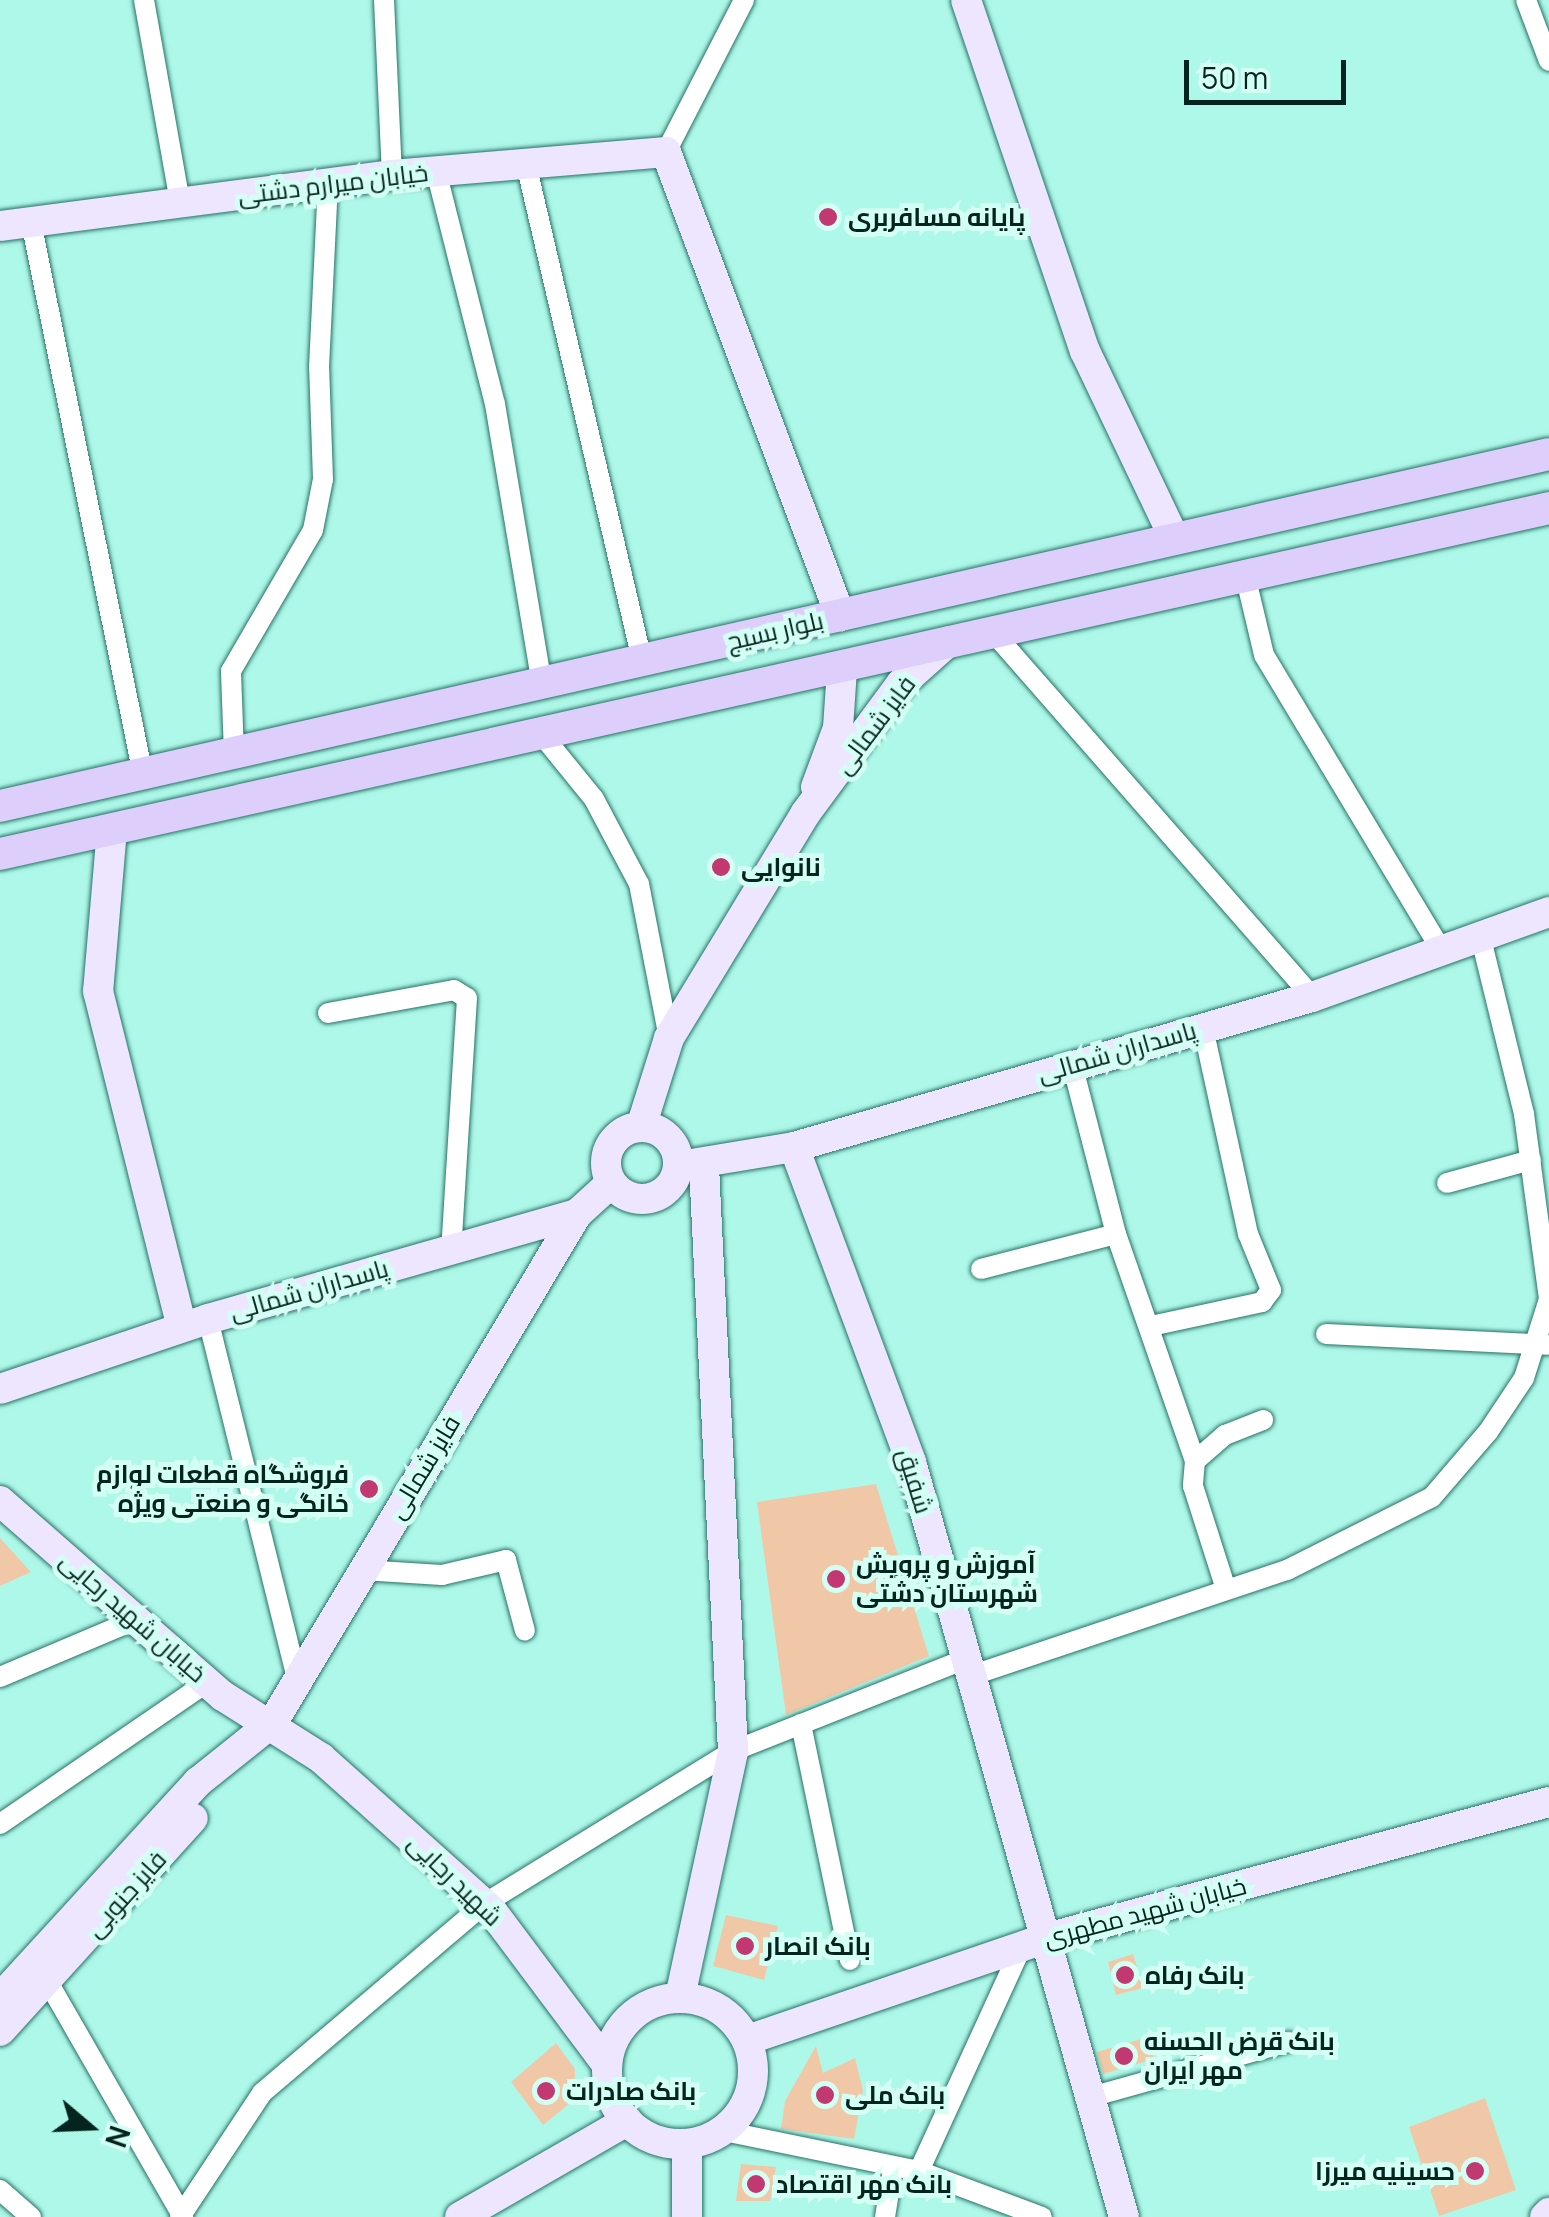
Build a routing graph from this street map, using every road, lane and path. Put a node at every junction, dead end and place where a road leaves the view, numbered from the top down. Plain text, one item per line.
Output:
1 (144, 0) edge
2 (384, 0) edge
3 (744, 0) edge
4 (966, 0) edge
5 (1526, 0) edge
6 (1549, 61) edge
7 (666, 152) junction
8 (526, 164) junction
9 (436, 171) junction
10 (392, 174) junction
11 (328, 183) junction
12 (180, 202) junction
13 (31, 222) junction
14 (0, 226) edge
15 (1549, 454) edge
16 (1549, 508) edge
17 (1174, 538) junction
18 (1245, 575) junction
19 (840, 616) junction
20 (992, 631) junction
21 (949, 640) junction
22 (642, 660) junction
23 (842, 670) junction
24 (542, 684) junction
25 (443, 706) junction
26 (542, 735) junction
27 (234, 754) junction
28 (452, 754) junction
29 (143, 775) junction
30 (0, 806) edge
31 (806, 814) junction
32 (112, 829) junction
33 (0, 854) edge
34 (1549, 912) edge
35 (1481, 939) junction
36 (1444, 954) junction
37 (1312, 997) junction
38 (328, 1014) dead end
39 (1203, 1027) junction
40 (669, 1038) junction
41 (1072, 1064) junction
42 (641, 1126) junction
43 (794, 1147) junction
44 (1531, 1160) junction
45 (692, 1166) junction
46 (611, 1183) junction
47 (1447, 1183) dead end
48 (1544, 1202) edge
49 (577, 1214) junction
50 (1116, 1234) junction
51 (450, 1250) junction
52 (981, 1269) dead end
53 (195, 1323) junction
54 (1151, 1326) junction
55 (1326, 1334) dead end
56 (1543, 1346) edge
57 (0, 1389) edge
58 (1263, 1420) dead end
59 (1195, 1461) junction
60 (0, 1500) edge
61 (362, 1570) junction
62 (1225, 1586) junction
63 (135, 1620) junction
64 (525, 1631) dead end
65 (971, 1667) junction
66 (0, 1677) edge
67 (298, 1679) junction
68 (207, 1682) junction
69 (273, 1722) junction
70 (801, 1724) junction
71 (243, 1751) junction
72 (733, 1752) junction
73 (1549, 1802) edge
74 (0, 1824) edge
75 (484, 1904) junction
76 (1035, 1942) junction
77 (850, 1960) dead end
78 (48, 1982) junction
79 (680, 1997) junction
80 (0, 1998) edge
81 (0, 2031) edge
82 (747, 2040) junction
83 (1288, 2042) dead end
84 (607, 2066) junction
85 (1091, 2097) junction
86 (627, 2120) junction
87 (724, 2131) junction
88 (687, 2146) junction
89 (893, 2168) junction
90 (920, 2171) junction
91 (0, 2190) edge
92 (182, 2216) edge
93 (31, 2217) edge
94 (460, 2217) edge
95 (687, 2217) edge
96 (885, 2217) edge
97 (1042, 2217) edge
98 (1124, 2217) edge

1 - 12 street
2 - 10 street
3 - 7 street
4 - 17 main road
5 - 6 street
7 - 8 main road, خیابان میرارم دشتی
7 - 19 main road
8 - 9 main road, خیابان میرارم دشتی
8 - 22 street
9 - 10 main road, خیابان میرارم دشتی
9 - 24 street
10 - 11 main road, خیابان میرارم دشتی
11 - 12 main road, خیابان میرارم دشتی
11 - 27 street
12 - 13 main road, خیابان میرارم دشتی
13 - 14 main road, خیابان میرارم دشتی
13 - 29 street
15 - 17 main road, بلوار بسیج
16 - 18 main road, بلوار بسیج
17 - 19 main road, بلوار بسیج
18 - 20 main road, بلوار بسیج
18 - 36 street
19 - 22 main road, بلوار بسیج
19 - 23 main road
20 - 21 main road, بلوار بسیج
20 - 37 street
21 - 23 main road, بلوار بسیج
21 - 31 main road, فایز شمالی
22 - 24 main road, بلوار بسیج
23 - 26 main road, بلوار بسیج
23 - 31 main road, فایز شمالی
24 - 25 main road, بلوار بسیج
25 - 27 main road, بلوار بسیج
25 - 28 main road
26 - 28 main road, بلوار بسیج
26 - 40 street
27 - 29 main road, بلوار بسیج
28 - 32 main road, بلوار بسیج
29 - 30 main road, بلوار بسیج
31 - 40 main road, فایز شمالی
32 - 33 main road, بلوار بسیج
32 - 53 main road
34 - 35 main road, پاسداران شمالی
35 - 36 main road, پاسداران شمالی
35 - 44 street
36 - 37 main road, پاسداران شمالی
37 - 39 main road, پاسداران شمالی
38 - 51 street
39 - 41 main road, پاسداران شمالی
39 - 54 street
40 - 42 main road, فایز شمالی
41 - 43 main road, پاسداران شمالی
41 - 50 street
42 - 45 main road
42 - 46 main road
43 - 45 main road, پاسداران شمالی
43 - 65 main road, شفیق
44 - 47 street
44 - 48 street
45 - 46 main road
45 - 72 main road
46 - 49 main road, پاسداران شمالی
48 - 56 street
49 - 51 main road, پاسداران شمالی
49 - 61 main road, فایز شمالی
50 - 52 street
50 - 54 street
51 - 53 main road, پاسداران شمالی
53 - 57 main road, پاسداران شمالی
53 - 67 street
54 - 59 street
55 - 56 street
56 - 62 street
58 - 59 street
59 - 62 street
60 - 63 main road, خیابان شهید رجایی
61 - 64 street
61 - 67 main road, فایز شمالی
62 - 65 street
63 - 66 street
63 - 68 main road, خیابان شهید رجایی
65 - 70 street
65 - 76 main road, شفیق
67 - 69 main road, فایز شمالی
68 - 69 main road, خیابان شهید رجایی
68 - 74 street
69 - 71 main road, فایز جنوبی
69 - 75 main road, شهید رجایی
70 - 72 street
70 - 77 street
71 - 78 main road, فایز جنوبی
71 - 80 main road, فایز جنوبی
72 - 75 street
72 - 79 main road
73 - 76 main road, خیابان شهید مطهری
75 - 84 main road, شهید رجایی
75 - 92 street
76 - 82 main road, خیابان شهید مطهری
76 - 85 main road, شفیق
76 - 90 street
78 - 81 main road, فایز جنوبی
78 - 92 street
79 - 82 main road
79 - 84 main road
82 - 87 main road
83 - 85 street
84 - 86 main road
85 - 98 main road, شفیق
86 - 88 main road
86 - 94 main road
87 - 88 main road
87 - 89 street
88 - 95 main road
89 - 90 street
89 - 96 street
90 - 97 street
91 - 93 street

